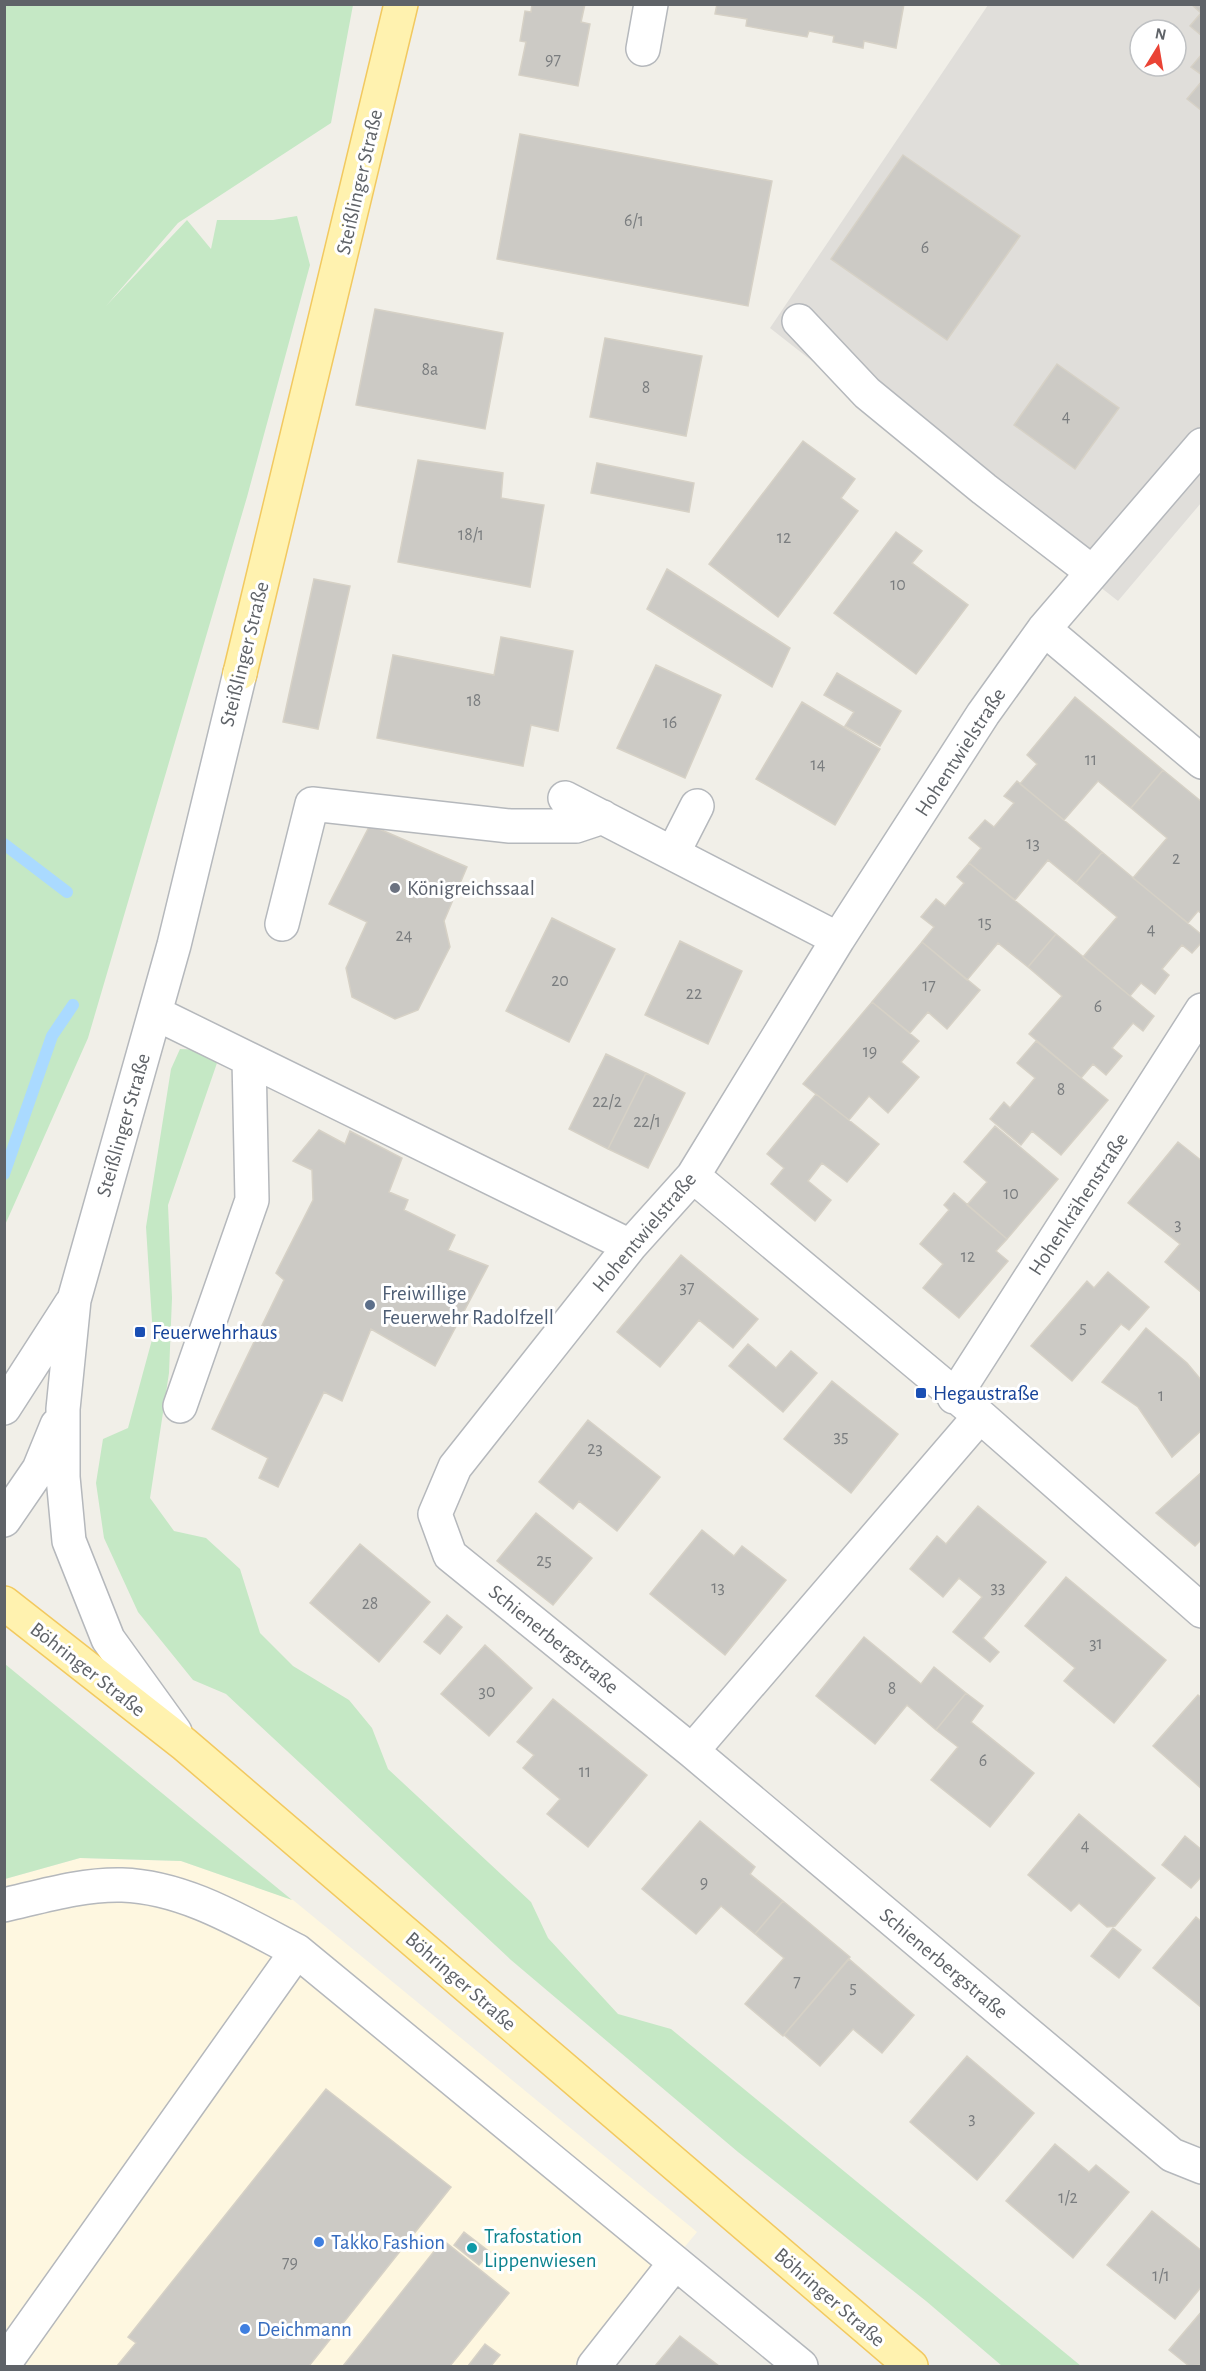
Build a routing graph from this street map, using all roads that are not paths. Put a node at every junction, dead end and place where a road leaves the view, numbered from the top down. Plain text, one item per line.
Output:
1 (401, 4) edge
2 (651, 4) edge
3 (643, 49) dead end
4 (799, 321) dead end
5 (1202, 445) edge
6 (1092, 572) junction
7 (1044, 629) junction
8 (240, 673) joint
9 (1202, 762) edge
10 (565, 798) dead end
11 (697, 806) dead end
12 (603, 817) junction
13 (673, 853) junction
14 (282, 924) dead end
15 (838, 939) junction
16 (1202, 1010) edge
17 (155, 1013) junction
18 (249, 1059) junction
19 (693, 1176) junction
20 (630, 1246) junction
21 (74, 1300) junction
22 (180, 1406) dead end
23 (967, 1407) junction
24 (4, 1408) edge
25 (63, 1409) junction
26 (435, 1514) joint
27 (4, 1520) edge
28 (1198, 1602) edge
29 (4, 1603) edge
30 (183, 1744) junction
31 (692, 1751) junction
32 (4, 1905) edge
33 (297, 1951) junction
34 (1202, 2167) edge
35 (675, 2263) junction
36 (4, 2364) edge
37 (594, 2367) edge
38 (801, 2367) edge
39 (911, 2367) edge

1 - 8 main road, Steißlinger Straße
2 - 3 street
4 - 6 street
5 - 6 street, Hohentwielstraße
6 - 7 street, Hohentwielstraße
7 - 9 street
7 - 15 street, Hohentwielstraße
8 - 17 street, Steißlinger Straße
10 - 12 street
11 - 13 street
12 - 13 street
12 - 14 street
13 - 15 street
15 - 19 street, Hohentwielstraße
16 - 23 street, Hohenkrähenstraße
17 - 18 street
17 - 21 street, Steißlinger Straße
18 - 20 street
18 - 22 street
19 - 20 street, Hohentwielstraße
19 - 23 street
20 - 26 street, Hohentwielstraße
21 - 24 street
21 - 25 street
23 - 28 street
23 - 31 street
25 - 27 street
25 - 30 street
26 - 31 street, Schienerbergstraße
29 - 30 main road, Böhringer Straße
30 - 39 main road, Böhringer Straße
31 - 34 street, Schienerbergstraße
32 - 33 street
33 - 35 street
33 - 36 street
35 - 37 street
35 - 38 street

